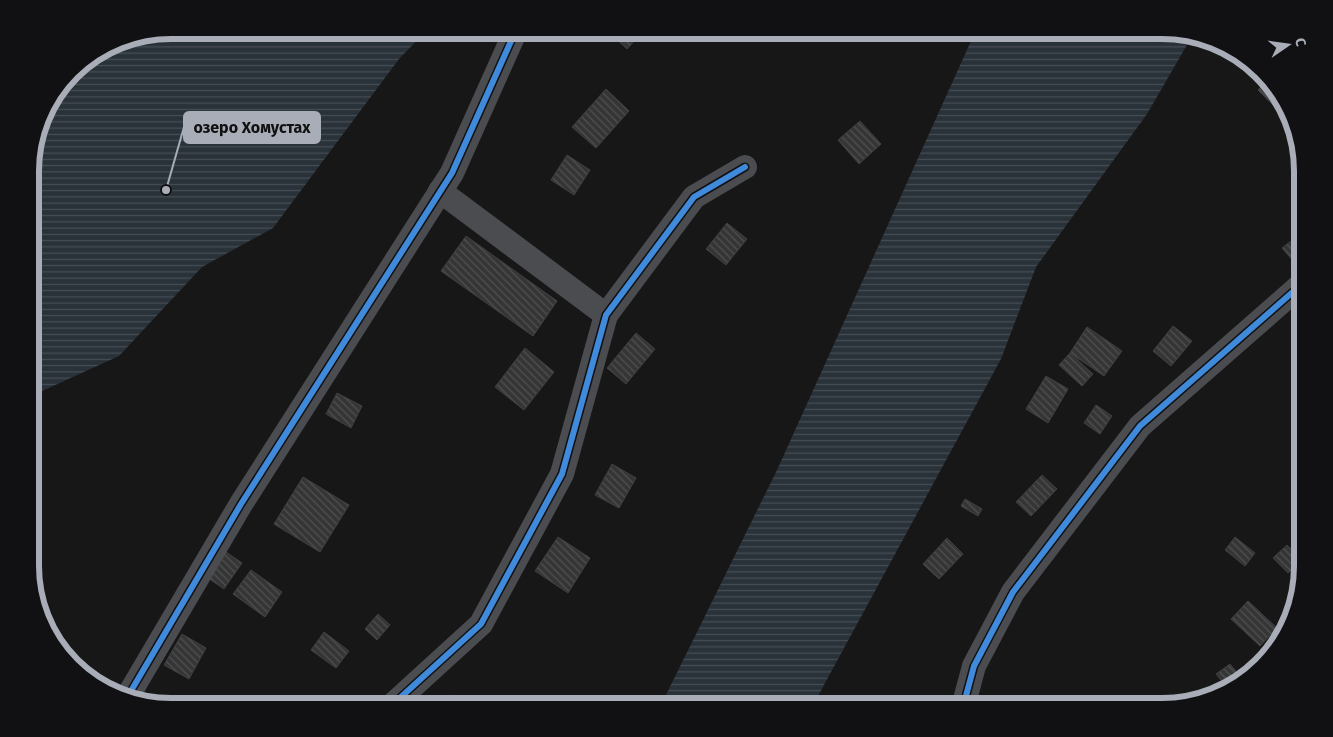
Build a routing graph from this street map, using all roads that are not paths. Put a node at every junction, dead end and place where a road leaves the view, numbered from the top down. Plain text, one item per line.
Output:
1 (512, 39) edge
2 (745, 167) dead end
3 (440, 192) junction
4 (1294, 291) edge
5 (606, 315) junction
6 (130, 692) edge
7 (400, 698) edge
8 (966, 698) edge

1 - 3 street
2 - 5 street
3 - 5 street
3 - 6 street
4 - 8 street
5 - 7 street

